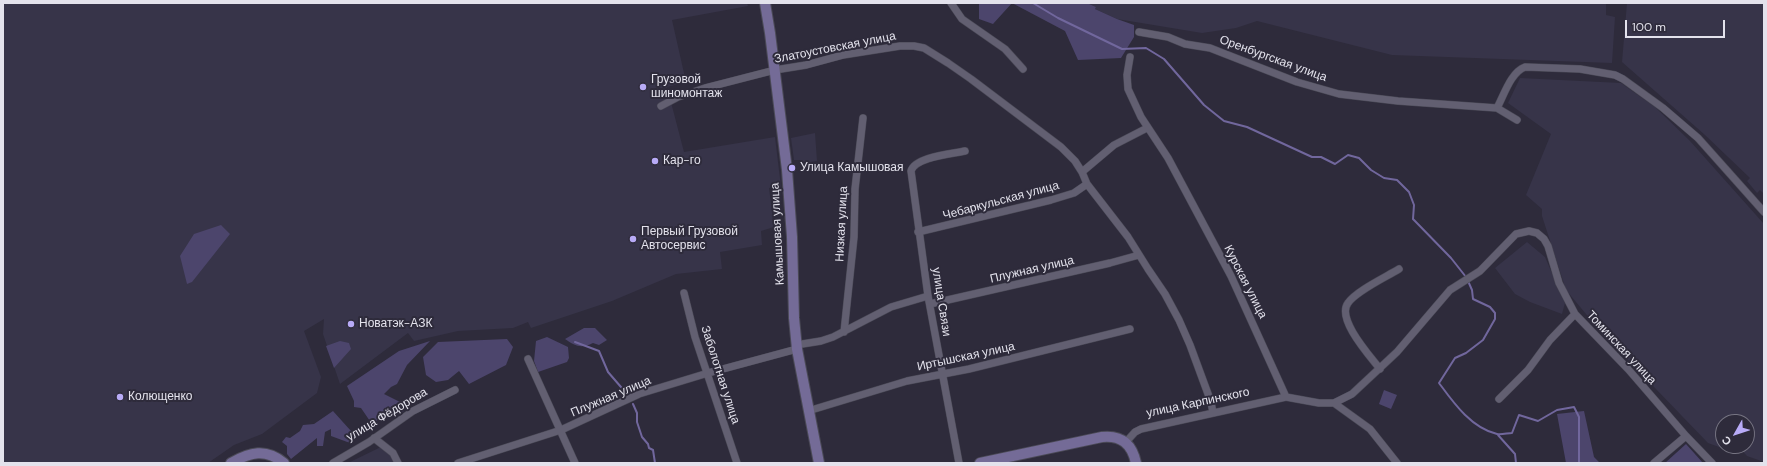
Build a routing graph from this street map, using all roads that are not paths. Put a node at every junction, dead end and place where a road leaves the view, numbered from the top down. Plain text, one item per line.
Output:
1 (765, 3) edge
2 (951, 3) edge
3 (1139, 32) dead end
4 (1130, 56) dead end
5 (1023, 69) dead end
6 (775, 70) junction
7 (661, 106) dead end
8 (1497, 108) junction
9 (863, 118) dead end
10 (1517, 120) dead end
11 (1147, 128) junction
12 (965, 150) dead end
13 (1082, 172) junction
14 (1087, 184) junction
15 (1764, 212) edge
16 (930, 230) junction
17 (918, 232) junction
18 (921, 245) junction
19 (1138, 255) junction
20 (1399, 269) dead end
21 (684, 293) dead end
22 (928, 296) junction
23 (930, 304) junction
24 (1574, 314) junction
25 (1130, 329) dead end
26 (844, 332) junction
27 (796, 347) junction
28 (528, 359) dead end
29 (1380, 369) junction
30 (708, 373) junction
31 (942, 373) junction
32 (456, 390) dead end
33 (1286, 397) junction
34 (1499, 399) dead end
35 (1334, 403) junction
36 (808, 411) junction
37 (1213, 413) junction
38 (561, 430) junction
39 (1686, 436) junction
40 (374, 438) junction
41 (1126, 442) junction
42 (231, 463) edge
43 (284, 463) edge
44 (333, 463) edge
45 (398, 463) edge
46 (458, 463) edge
47 (575, 463) edge
48 (737, 463) edge
49 (819, 463) edge
50 (959, 463) edge
51 (980, 463) edge
52 (1136, 463) edge
53 (1397, 463) edge
54 (1654, 463) edge
55 (1712, 463) edge

1 - 6 main road, Камышовая улица
2 - 5 street
3 - 8 street, Оренбургская улица
4 - 11 street, Курская улица
6 - 7 street, Златоустовская улица
6 - 13 street, Златоустовская улица
6 - 27 main road, Камышовая улица
8 - 10 street, Оренбургская улица
8 - 15 street
9 - 26 street, Низкая улица
11 - 13 street
11 - 33 street, Курская улица
12 - 17 street, улица Связи
13 - 14 street, Златоустовская улица
14 - 16 street, Чебаркульская улица
14 - 19 street, Златоустовская улица
16 - 17 street, Чебаркульская улица
16 - 18 street
17 - 18 street, улица Связи
18 - 22 street, улица Связи
19 - 23 street, Плужная улица
19 - 37 street, Златоустовская улица
20 - 29 street
21 - 30 street, Заболотная улица
22 - 23 street, улица Связи
22 - 26 street, Плужная улица
23 - 31 street, улица Связи
24 - 29 street, Томинская улица
24 - 34 street
24 - 39 street, Томинская улица
25 - 31 street, Иртышская улица
26 - 27 street, Плужная улица
27 - 30 street, Плужная улица
27 - 36 main road, Камышовая улица
28 - 38 street
29 - 35 street
30 - 38 street, Плужная улица
30 - 48 street, Заболотная улица
31 - 36 street, Иртышская улица
31 - 50 street, улица Связи
32 - 40 street, улица Фёдорова
33 - 35 street
33 - 37 street, улица Карпинского
35 - 53 street
36 - 49 main road, Камышовая улица
37 - 41 street, улица Карпинского
38 - 46 street, Плужная улица
38 - 47 street
39 - 54 street
39 - 55 street, Томинская улица
40 - 44 street, улица Фёдорова
40 - 45 street
41 - 51 main road
41 - 52 main road
42 - 43 main road

